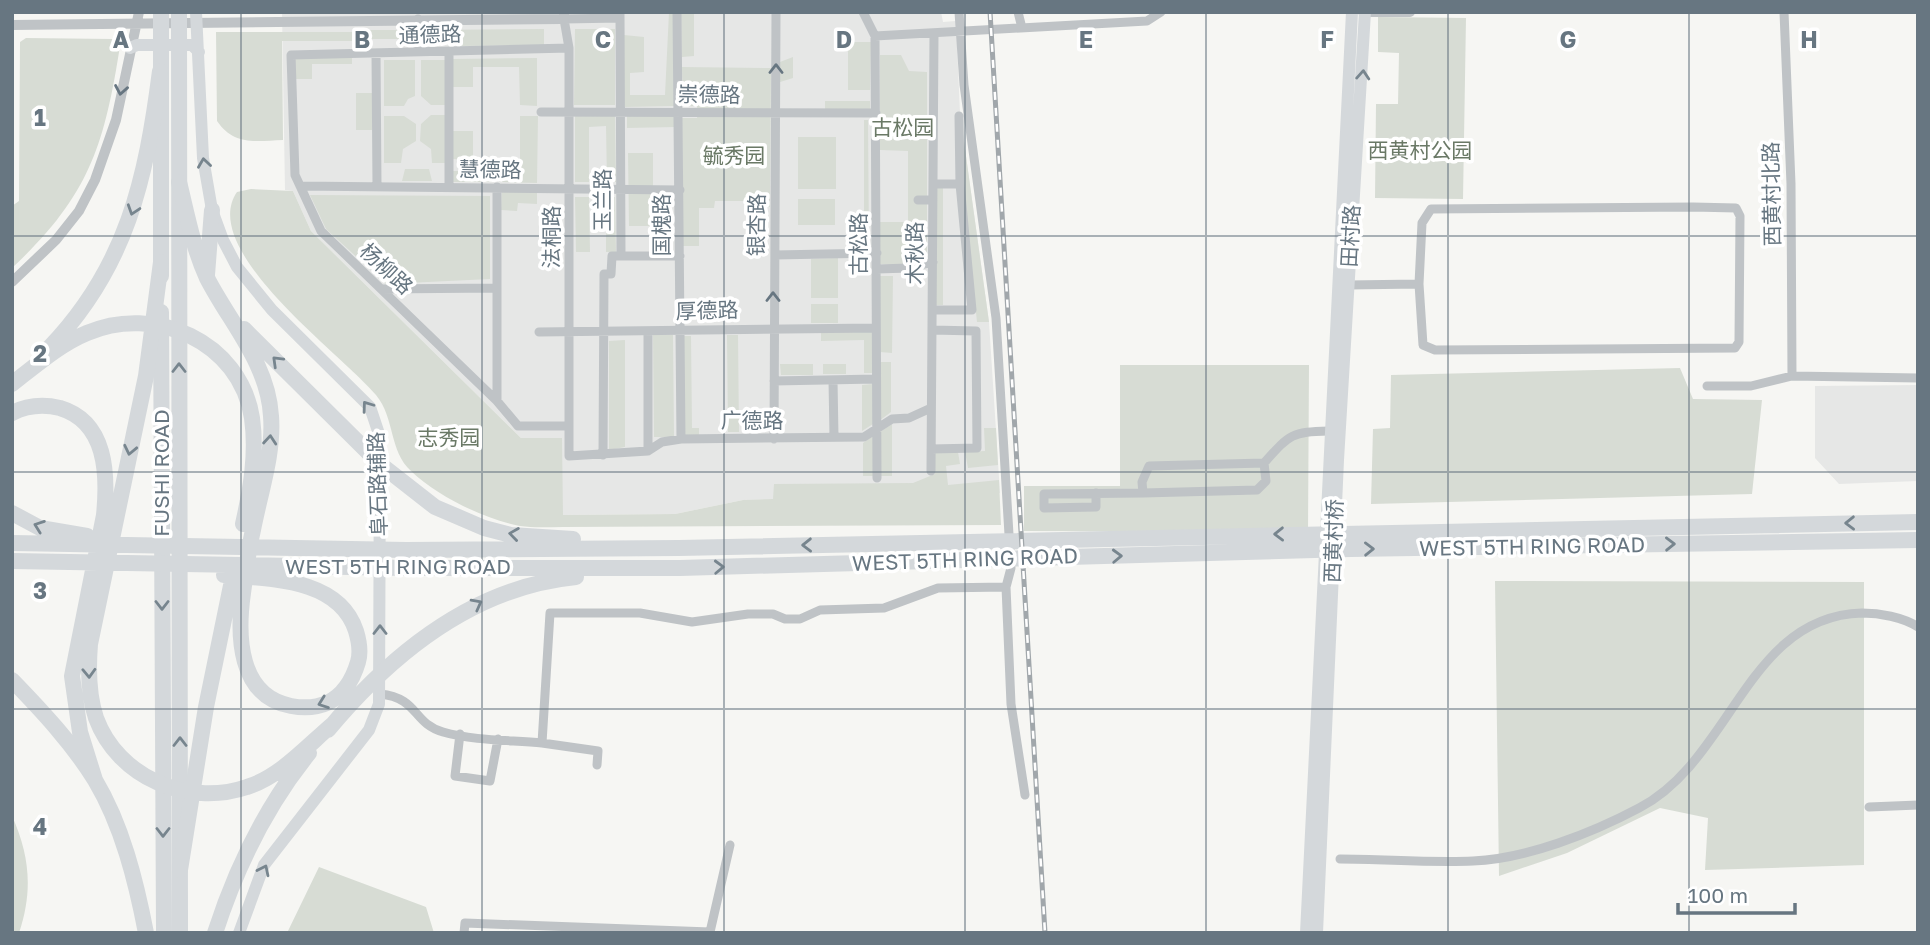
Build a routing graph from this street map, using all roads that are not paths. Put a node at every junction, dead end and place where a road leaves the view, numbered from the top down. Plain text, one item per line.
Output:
1 (160, 12) edge
2 (179, 12) edge
3 (677, 12) edge
4 (776, 12) edge
5 (863, 12) edge
6 (959, 12) edge
7 (1018, 12) edge
8 (1161, 12) edge
9 (1352, 12) edge
10 (1364, 12) edge
11 (1410, 12) edge
12 (1784, 12) edge
13 (620, 15) edge
14 (372, 16) edge
15 (564, 16) edge
16 (196, 17) edge
17 (138, 18) edge
18 (418, 19) junction
19 (12, 25) edge
20 (1022, 27) junction
21 (958, 33) junction
22 (934, 34) junction
23 (874, 36) junction
24 (130, 48) junction
25 (569, 48) junction
26 (199, 52) junction
27 (418, 52) junction
28 (449, 52) junction
29 (376, 54) junction
30 (291, 55) joint
31 (160, 71) junction
32 (569, 111) junction
33 (621, 111) junction
34 (541, 112) dead end
35 (679, 112) junction
36 (775, 113) junction
37 (876, 113) junction
38 (959, 116) dead end
39 (449, 161) dead end
40 (179, 182) junction
41 (933, 184) junction
42 (960, 184) junction
43 (300, 186) junction
44 (377, 186) junction
45 (449, 187) junction
46 (497, 187) junction
47 (569, 189) junction
48 (621, 190) junction
49 (680, 190) junction
50 (918, 200) dead end
51 (933, 200) junction
52 (212, 210) junction
53 (877, 253) junction
54 (775, 254) junction
55 (621, 256) junction
56 (680, 256) junction
57 (161, 262) junction
58 (933, 262) junction
59 (877, 268) junction
60 (207, 277) junction
61 (12, 282) edge
62 (1419, 284) junction
63 (1348, 285) junction
64 (497, 288) junction
65 (381, 289) junction
66 (224, 306) junction
67 (933, 310) junction
68 (773, 327) junction
69 (876, 328) junction
70 (680, 330) junction
71 (932, 330) junction
72 (648, 331) junction
73 (539, 332) dead end
74 (569, 332) junction
75 (604, 332) junction
76 (1791, 376) junction
77 (1918, 378) edge
78 (876, 379) junction
79 (833, 380) junction
80 (16, 381) edge
81 (774, 381) junction
82 (1707, 386) dead end
83 (497, 401) junction
84 (931, 408) junction
85 (12, 413) edge
86 (569, 426) junction
87 (876, 429) junction
88 (1329, 431) junction
89 (834, 437) junction
90 (681, 439) junction
91 (774, 439) junction
92 (931, 449) junction
93 (649, 451) junction
94 (603, 455) junction
95 (569, 456) joint
96 (1333, 461) junction
97 (1264, 463) junction
98 (931, 471) dead end
99 (877, 478) dead end
100 (1096, 493) junction
101 (1143, 493) junction
102 (12, 513) edge
103 (1918, 522) edge
104 (68, 540) junction
105 (1918, 540) edge
106 (12, 543) edge
107 (679, 548) junction
108 (12, 561) edge
109 (680, 568) junction
110 (275, 573) junction
111 (1006, 587) junction
112 (1326, 620) junction
113 (1918, 627) edge
114 (12, 680) edge
115 (371, 694) junction
116 (333, 724) junction
117 (460, 734) junction
118 (498, 738) junction
119 (542, 743) junction
120 (597, 765) dead end
121 (95, 780) junction
122 (1025, 795) dead end
123 (1918, 805) edge
124 (1869, 807) dead end
125 (730, 845) dead end
126 (1340, 859) dead end
127 (180, 870) junction
128 (146, 933) edge
129 (164, 933) edge
130 (180, 933) edge
131 (215, 933) edge
132 (239, 933) edge
133 (464, 933) edge
134 (1306, 933) edge
135 (1317, 933) edge

1 - 31 highway, FUSHI ROAD
2 - 40 highway, FUSHI ROAD
3 - 35 street, 国槐路
36 -> 4 street, 银杏路
5 - 23 street, 古松路
6 - 21 street
7 - 20 street
8 - 20 street
9 - 88 main road, 田村路
10 - 11 street
63 -> 10 main road, 田村路
12 - 76 street, 西黄村北路
13 - 15 street
13 - 33 street, 玉兰路
14 - 16 street
14 - 18 street
15 - 18 street
15 - 25 street, 法桐路
16 - 17 street
16 - 26 main road, 阜石路辅路
17 - 19 street
17 - 24 street
18 - 27 street
20 - 21 street
21 - 22 street
21 - 111 street
22 - 23 street
22 - 41 street, 木秋路
23 - 37 street, 古松路
24 - 26 main road
24 -> 61 street
25 - 28 street, 通德路
25 - 32 street, 法桐路
52 -> 26 main road, 阜石路辅路
27 - 28 street, 通德路
27 - 29 street, 通德路
28 - 45 street
29 - 30 street, 通德路
29 - 44 street
30 - 43 street, 杨柳路
31 - 57 highway, FUSHI ROAD
31 -> 80 highway
32 - 33 street, 崇德路
32 - 34 street, 崇德路
32 - 47 street, 法桐路
33 - 35 street, 崇德路
33 - 48 street, 玉兰路
35 - 36 street, 崇德路
35 - 49 street, 国槐路
36 - 37 street, 崇德路
36 - 54 street, 银杏路
37 - 53 street, 古松路
38 - 42 street
39 - 45 street
40 - 60 highway
127 -> 40 highway, FUSHI ROAD
41 - 42 street
41 - 51 street, 木秋路
42 - 67 street
43 - 44 street, 慧德路
43 - 65 street, 杨柳路
44 - 45 street, 慧德路
45 - 46 street, 慧德路
46 - 47 street, 慧德路
46 - 64 street
47 - 48 street, 慧德路
47 - 74 street, 法桐路
48 - 49 street, 慧德路
48 - 55 street, 玉兰路
49 - 56 street, 国槐路
50 - 51 street
51 - 58 street, 木秋路
52 - 60 highway
115 -> 52 main road, 阜石路辅路
53 - 54 street
53 - 59 street, 古松路
68 -> 54 street, 银杏路
55 - 56 street
55 - 75 street, 玉兰路
56 - 70 street, 国槐路
57 -> 116 highway
57 -> 129 highway, FUSHI ROAD
58 - 59 street
58 - 67 street, 木秋路
59 - 69 street, 古松路
60 - 66 highway
62 - 62 street
62 - 63 street
63 - 96 main road, 田村路
64 - 65 street
64 - 83 street
65 - 83 street, 杨柳路
107 -> 66 highway
110 -> 66 highway
67 - 71 street, 木秋路
68 - 69 street, 厚德路
68 - 70 street, 厚德路
68 - 81 street, 银杏路
69 - 78 street, 古松路
70 - 72 street, 厚德路
70 - 90 street, 国槐路
71 - 84 street, 木秋路
71 - 92 street
72 - 75 street, 厚德路
72 - 93 street
73 - 74 street, 厚德路
74 - 75 street, 厚德路
74 - 86 street, 法桐路
75 - 94 street, 玉兰路
76 - 77 street
76 - 82 street
78 - 79 street
78 - 87 street, 古松路
79 - 81 street
79 - 89 street
80 - 127 highway
81 - 91 street, 银杏路
83 - 86 street, 杨柳路
84 - 87 street, 广德路
84 - 92 street, 木秋路
85 - 121 highway
86 - 95 street, 法桐路
87 - 89 street, 广德路
87 - 99 street, 古松路
88 - 96 main road, 田村路
88 - 97 street
89 - 91 street, 广德路
90 - 91 street, 广德路
90 - 93 street, 广德路
92 - 98 street, 木秋路
93 - 94 street, 广德路
94 - 95 street, 广德路
96 - 112 main road, 西黄村桥
97 - 101 street
97 - 101 street
100 - 100 street
100 - 101 street
104 -> 102 highway
103 -> 107 highway, WEST 5TH RING ROAD
104 - 106 highway, WEST 5TH RING ROAD
104 - 107 highway, WEST 5TH RING ROAD
109 -> 105 highway, WEST 5TH RING ROAD
108 - 110 highway, WEST 5TH RING ROAD
109 - 110 highway, WEST 5TH RING ROAD
115 -> 109 highway
111 - 119 street
111 - 122 street
112 - 134 main road
112 - 135 main road
113 - 126 street
114 - 121 highway
115 - 116 highway
115 - 117 street
132 -> 115 main road, 阜石路辅路
116 - 131 highway
117 - 118 street
117 - 118 street
118 - 119 street
119 - 120 street
121 - 128 highway
123 - 124 street
125 - 133 street
127 - 130 highway, FUSHI ROAD

